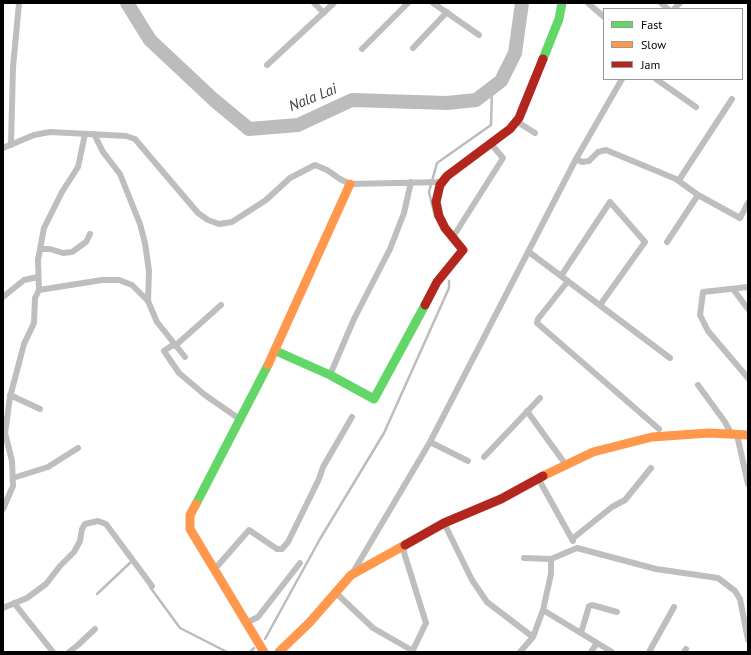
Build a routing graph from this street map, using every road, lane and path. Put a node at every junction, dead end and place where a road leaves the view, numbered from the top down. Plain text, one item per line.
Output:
1 (19, 3) edge
2 (314, 3) edge
3 (334, 3) edge
4 (408, 3) edge
5 (433, 3) edge
6 (562, 3) edge
7 (588, 3) edge
8 (447, 12) junction
9 (324, 13) junction
10 (603, 16) edge
11 (480, 35) dead end
12 (413, 48) dead end
13 (362, 49) dead end
14 (267, 65) dead end
15 (621, 80) edge
16 (657, 80) edge
17 (732, 99) dead end
18 (696, 107) dead end
19 (516, 121) junction
20 (535, 133) dead end
21 (85, 134) junction
22 (94, 134) junction
23 (491, 144) junction
24 (11, 145) junction
25 (3, 148) edge
26 (576, 159) junction
27 (679, 180) junction
28 (411, 182) junction
29 (437, 182) junction
30 (350, 184) junction
31 (698, 195) junction
32 (748, 203) edge
33 (90, 234) dead end
34 (453, 237) junction
35 (667, 242) dead end
36 (40, 249) junction
37 (529, 252) junction
38 (561, 276) junction
39 (38, 277) junction
40 (568, 281) junction
41 (748, 287) edge
42 (733, 289) junction
43 (38, 290) junction
44 (3, 297) edge
45 (148, 301) junction
46 (221, 305) dead end
47 (600, 305) junction
48 (748, 309) edge
49 (174, 345) junction
50 (276, 351) junction
51 (185, 357) dead end
52 (670, 358) dead end
53 (330, 375) junction
54 (748, 378) edge
55 (698, 385) dead end
56 (10, 394) junction
57 (540, 398) dead end
58 (40, 408) dead end
59 (527, 411) junction
60 (352, 417) dead end
61 (241, 420) junction
62 (659, 429) dead end
63 (734, 435) junction
64 (748, 435) edge
65 (430, 442) junction
66 (78, 448) dead end
67 (484, 457) dead end
68 (468, 461) dead end
69 (566, 465) junction
70 (651, 468) dead end
71 (13, 478) junction
72 (538, 478) junction
73 (748, 484) edge
74 (3, 509) edge
75 (444, 523) junction
76 (572, 539) junction
77 (402, 546) junction
78 (577, 548) junction
79 (524, 558) dead end
80 (551, 560) junction
81 (300, 563) dead end
82 (214, 570) junction
83 (351, 575) junction
84 (152, 586) dead end
85 (336, 593) junction
86 (14, 603) junction
87 (674, 607) dead end
88 (3, 608) edge
89 (543, 610) junction
90 (617, 612) dead end
91 (246, 623) junction
92 (95, 629) dead end
93 (581, 633) junction
94 (533, 637) junction
95 (748, 640) edge
96 (597, 643) junction
97 (412, 651) edge
98 (53, 652) edge
99 (69, 652) edge
100 (264, 652) edge
101 (279, 652) edge
102 (520, 652) edge
103 (591, 652) edge
104 (612, 652) edge
105 (648, 652) edge

1 - 24 street
2 - 9 street
3 - 9 street
4 - 13 street
5 - 8 street
6 - 19 street
7 - 10 street
8 - 11 street
8 - 12 street
9 - 14 street
15 - 26 street
16 - 18 street
17 - 27 street
19 - 20 street
19 - 23 street
21 - 22 street
21 - 24 street
21 - 36 street
22 - 30 street
22 - 45 street
23 - 29 street
23 - 34 street
24 - 25 street
26 - 27 street
26 - 37 street
27 - 31 street
28 - 29 street
28 - 30 street
28 - 53 street
29 - 34 street
30 - 50 street
31 - 32 street
31 - 35 street
33 - 36 street
34 - 53 street
36 - 39 street
37 - 38 street
37 - 65 street
38 - 40 street
38 - 47 street
39 - 43 street
39 - 44 street
40 - 47 street
40 - 62 street
41 - 42 street
42 - 48 street
42 - 54 street
43 - 45 street
43 - 56 street
45 - 49 street
46 - 49 street
47 - 52 street
49 - 51 street
49 - 61 street
50 - 53 street
50 - 61 street
55 - 63 street
56 - 58 street
56 - 71 street
57 - 59 street
59 - 67 street
59 - 69 street
60 - 82 street
61 - 82 street
63 - 64 street
63 - 69 street
63 - 73 street
65 - 68 street
65 - 83 street
66 - 71 street
69 - 72 street
70 - 76 street
71 - 74 street
72 - 75 street
72 - 76 street
75 - 77 street
75 - 94 street
76 - 78 street
77 - 83 street
77 - 97 street
78 - 80 street
78 - 95 street
79 - 80 street
80 - 89 street
81 - 91 street
82 - 91 street
83 - 85 street
84 - 86 street
85 - 97 street
85 - 101 street
86 - 88 street
86 - 98 street
87 - 105 street
89 - 93 street
89 - 94 street
90 - 93 street
91 - 100 street
92 - 99 street
93 - 96 street
94 - 102 street
96 - 103 street
96 - 104 street

